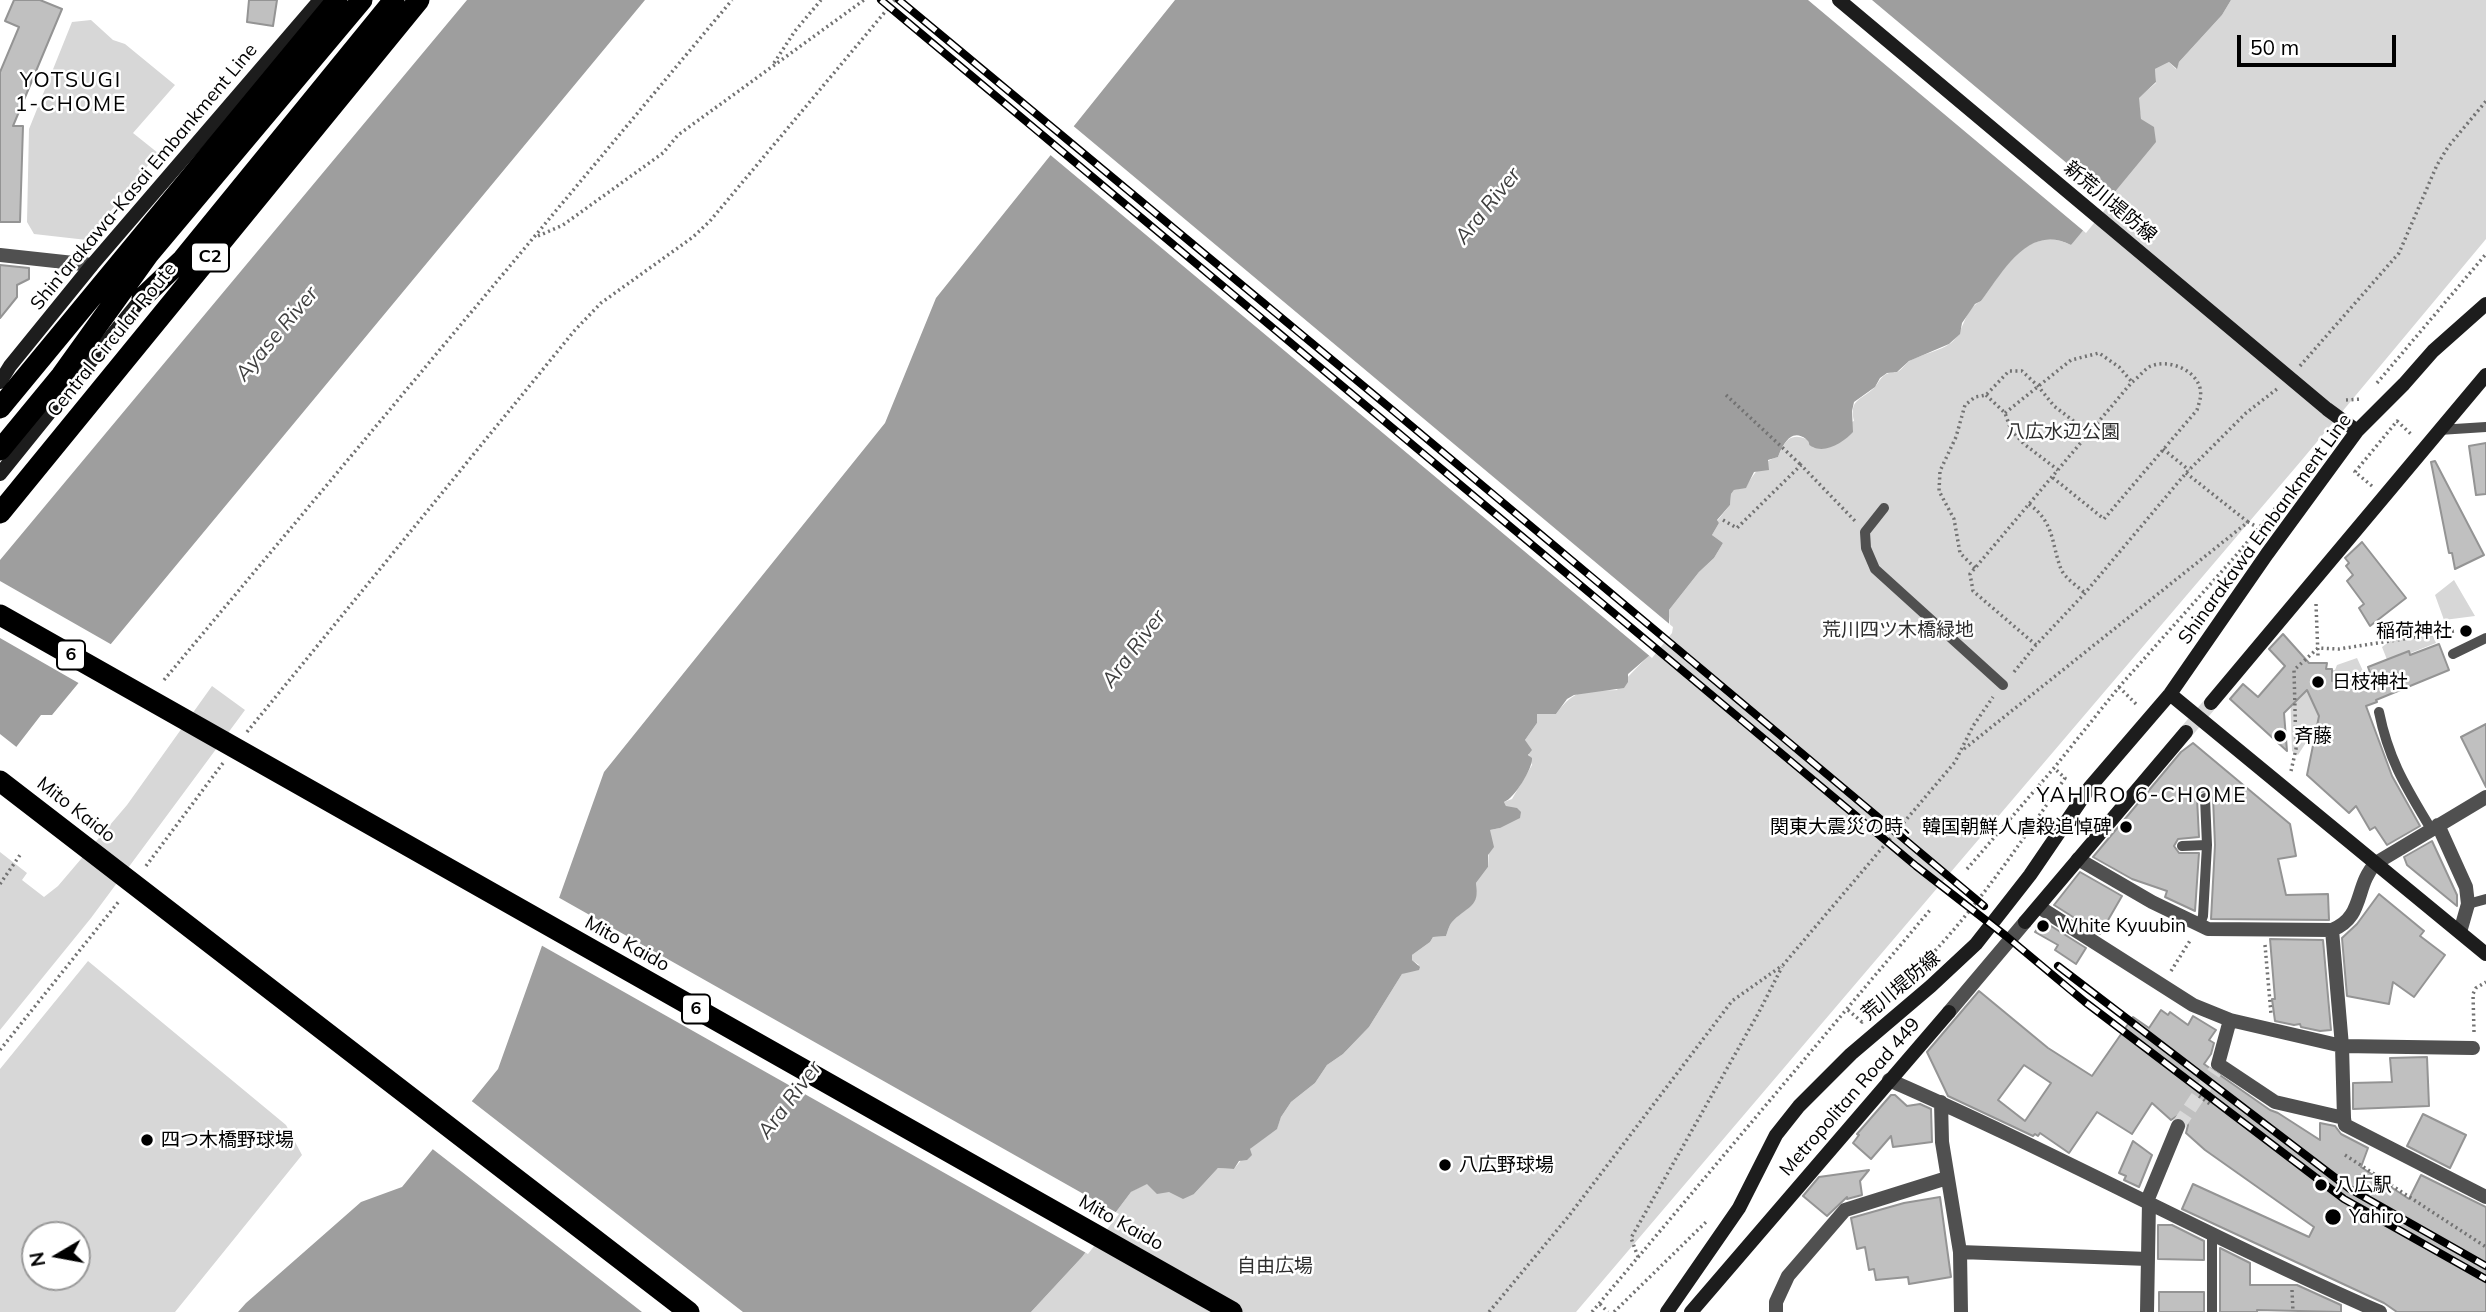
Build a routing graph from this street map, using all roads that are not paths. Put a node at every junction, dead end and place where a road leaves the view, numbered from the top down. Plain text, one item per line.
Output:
1 (320, 0) edge
2 (337, 0) edge
3 (362, 0) edge
4 (381, 0) edge
5 (394, 0) edge
6 (419, 0) edge
7 (1839, 0) edge
8 (0, 255) edge
9 (92, 265) junction
10 (142, 298) junction
11 (2486, 304) edge
12 (2486, 375) edge
13 (0, 382) edge
14 (0, 408) edge
15 (2486, 427) edge
16 (2439, 430) junction
17 (2357, 431) junction
18 (0, 450) edge
19 (0, 474) edge
20 (1884, 508) dead end
21 (0, 513) edge
22 (0, 615) edge
23 (2486, 638) edge
24 (2453, 654) dead end
25 (2003, 685) road end
26 (2170, 694) junction
27 (2211, 703) tunnel mouth
28 (2379, 712) dead end
29 (2186, 732) tunnel mouth
30 (0, 781) edge
31 (2486, 797) edge
32 (2205, 798) dead end
33 (2435, 827) junction
34 (2207, 845) junction
35 (2182, 846) dead end
36 (2078, 859) junction
37 (2376, 863) junction
38 (2486, 899) edge
39 (2468, 904) junction
40 (2039, 907) junction
41 (2025, 922) joint
42 (2200, 924) junction
43 (2332, 930) junction
44 (2460, 932) junction
45 (2485, 951) edge
46 (1948, 1012) joint
47 (2230, 1020) junction
48 (2473, 1043) road end
49 (2342, 1046) junction
50 (1889, 1080) junction
51 (1941, 1102) junction
52 (2344, 1118) junction
53 (2178, 1126) tunnel mouth
54 (1947, 1178) junction
55 (2486, 1197) edge
56 (2148, 1202) junction
57 (2212, 1235) junction
58 (1960, 1252) junction
59 (2148, 1259) junction
60 (2350, 1305) edge
61 (689, 1312) edge
62 (1232, 1312) edge
63 (1667, 1312) edge
64 (1691, 1312) edge
65 (1776, 1312) edge
66 (1961, 1312) edge
67 (2147, 1312) edge
68 (2212, 1312) edge
69 (2380, 1312) edge

1 - 9 main road, Shin'arakawa-Kasai Embankment Line
2 - 14 highway
3 - 18 highway, Central Circular Route / C2
4 - 10 main road
5 - 10 highway
6 - 21 highway, Central Circular Route / C2
7 - 17 main road, 新荒川堤防線
8 - 9 street
9 - 13 main road, Shin'arakawa-Kasai Embankment Line
10 - 19 main road
11 - 17 main road, Shinarakawa Embankment Line
12 - 16 main road
15 - 16 lane
16 - 27 main road
17 - 26 main road, Shinarakawa Embankment Line
20 - 25 lane
22 - 62 highway, Mito Kaido / 6
23 - 24 lane
26 - 37 main road
26 - 63 main road, 荒川堤防線
28 - 33 lane
29 - 36 main road
30 - 61 highway, Mito Kaido
31 - 33 street
32 - 34 lane
33 - 37 street
33 - 39 street
34 - 35 lane
34 - 42 lane
36 - 40 main road
36 - 42 street
37 - 43 street
37 - 44 main road
38 - 39 lane
39 - 44 street
40 - 41 main road, Metropolitan Road 449
40 - 47 street
41 - 46 street, Metropolitan Road 449
42 - 43 street
43 - 49 street
44 - 45 main road
46 - 50 main road, Metropolitan Road 449
47 - 49 street
47 - 52 street
48 - 49 street
49 - 52 street
50 - 51 street
50 - 64 main road, Metropolitan Road 449
51 - 54 street
51 - 56 street
52 - 55 street
53 - 56 street
54 - 58 street
54 - 65 street
56 - 57 street
56 - 59 street
57 - 60 street
57 - 68 lane
58 - 59 street
58 - 66 street
59 - 67 street
60 - 69 street

